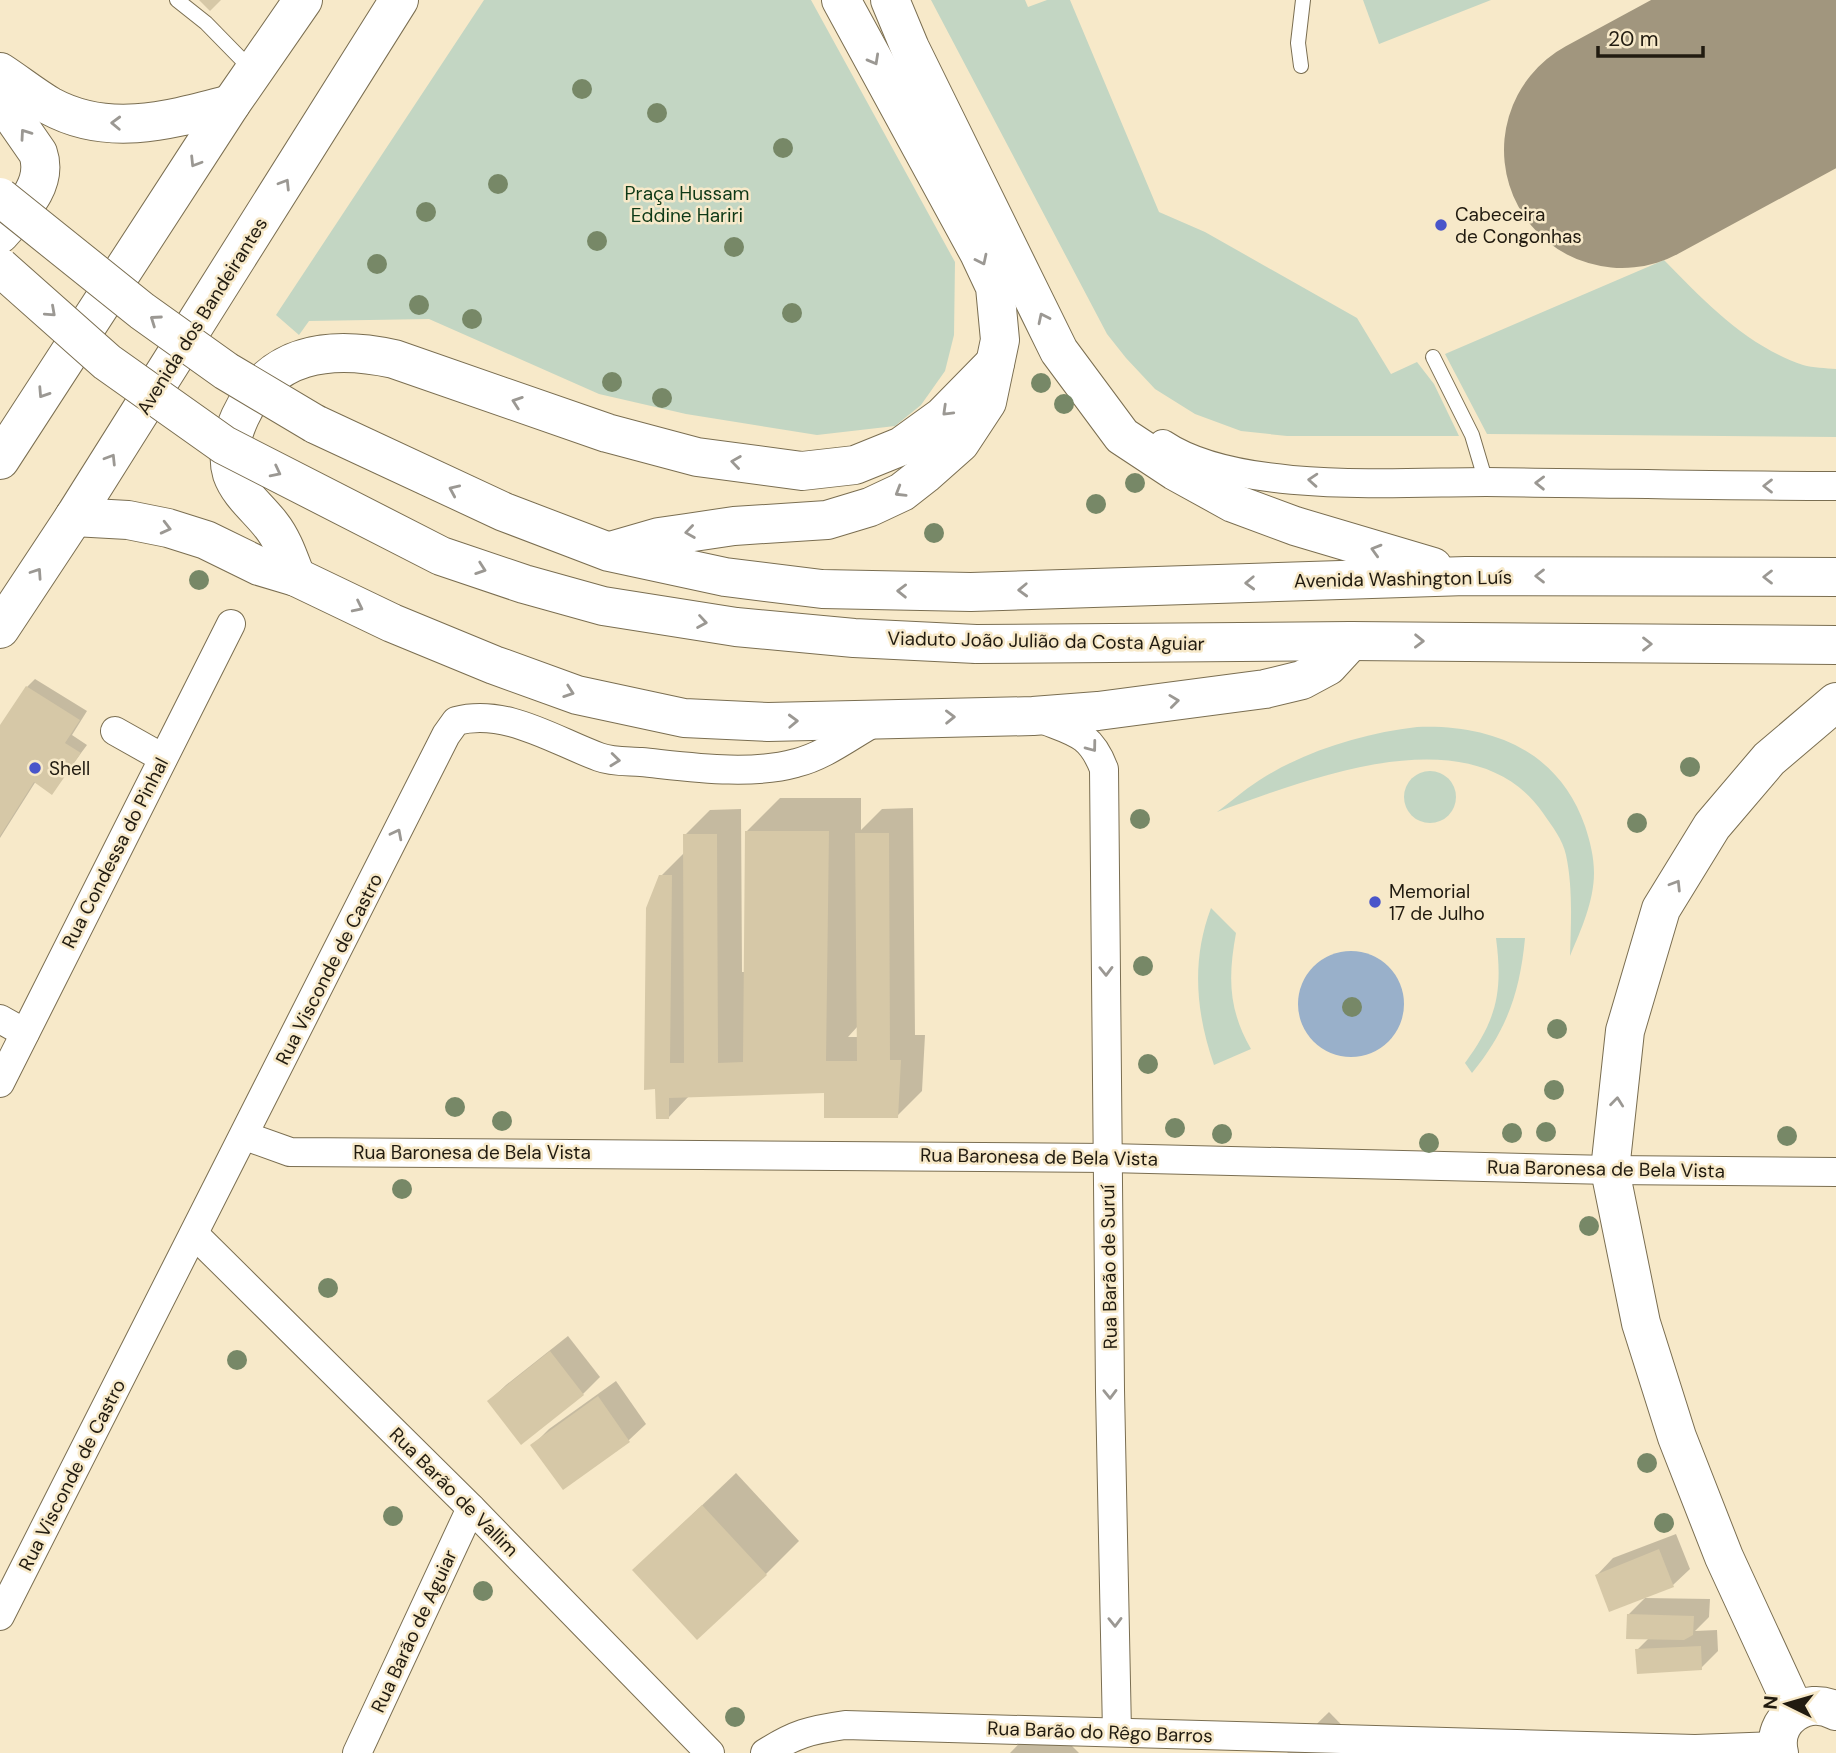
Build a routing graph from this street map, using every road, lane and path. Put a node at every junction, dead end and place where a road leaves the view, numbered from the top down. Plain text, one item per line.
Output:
1 (177, 0) edge
2 (303, 0) edge
3 (399, 0) edge
4 (841, 0) edge
5 (890, 0) edge
6 (1303, 0) edge
7 (1301, 66) dead end
8 (0, 72) edge
9 (254, 72) junction
10 (0, 98) edge
11 (231, 104) junction
12 (0, 197) edge
13 (0, 234) edge
14 (0, 267) edge
15 (1059, 351) junction
16 (1433, 357) dead end
17 (995, 363) junction
18 (0, 460) edge
19 (1486, 482) junction
20 (1836, 486) edge
21 (74, 517) junction
22 (609, 552) junction
23 (1465, 576) junction
24 (296, 577) junction
25 (1836, 577) edge
26 (231, 624) dead end
27 (0, 629) edge
28 (1351, 641) junction
29 (1836, 645) edge
30 (1836, 702) edge
31 (1033, 716) junction
32 (882, 718) junction
33 (114, 731) dead end
34 (163, 758) junction
35 (0, 1019) edge
36 (25, 1033) junction
37 (0, 1083) edge
38 (245, 1136) junction
39 (1108, 1158) junction
40 (1610, 1170) junction
41 (1836, 1172) edge
42 (194, 1234) junction
43 (471, 1508) junction
44 (0, 1616) edge
45 (1795, 1711) junction
46 (1836, 1711) edge
47 (1117, 1732) junction
48 (1347, 1746) edge
49 (1778, 1749) edge
50 (357, 1753) edge
51 (710, 1753) edge
52 (765, 1753) edge

1 - 9 lane
2 - 9 main road
21 -> 3 main road, Avenida dos Bandeirantes
4 -> 17 main road
15 -> 5 main road
6 - 7 lane
11 -> 8 main road
9 - 11 main road
13 -> 10 main road
11 -> 18 main road
22 -> 12 main road, bridge
14 -> 28 main road, Viaduto João Julião da Costa Aguiar, bridge
19 -> 15 street
23 -> 15 main road
16 - 19 lane
17 -> 22 main road
17 -> 24 main road
20 -> 19 street
21 -> 24 main road
27 -> 21 main road, Avenida dos Bandeirantes
23 -> 22 main road, Avenida Washington Luís
25 -> 23 main road, Avenida Washington Luís
24 -> 32 main road
26 - 34 street, Rua Condessa do Pinhal
28 -> 29 main road
31 -> 28 main road
40 -> 30 main road
32 -> 31 main road
31 -> 39 street, Rua Barão de Suruí
38 -> 32 street, Rua Visconde de Castro
33 - 34 street
34 - 36 street, Rua Condessa do Pinhal
35 - 36 street
36 - 37 street, Rua Condessa do Pinhal
38 - 39 street, Rua Baronesa de Bela Vista
38 - 42 street, Rua Visconde de Castro
39 - 40 street, Rua Baronesa de Bela Vista
39 -> 47 street, Rua Barão de Suruí
40 - 41 street, Rua Baronesa de Bela Vista
40 - 45 main road
42 - 43 street, Rua Barão de Vallim
42 - 44 street, Rua Visconde de Castro
43 - 50 street, Rua Barão de Aguiar
43 - 51 street, Rua Barão de Vallim
45 - 46 main road
45 - 49 main road
47 - 48 street, Rua Barão do Rêgo Barros
47 - 52 street, Rua Barão do Rêgo Barros
48 - 49 street, Rua Barão do Rêgo Barros

